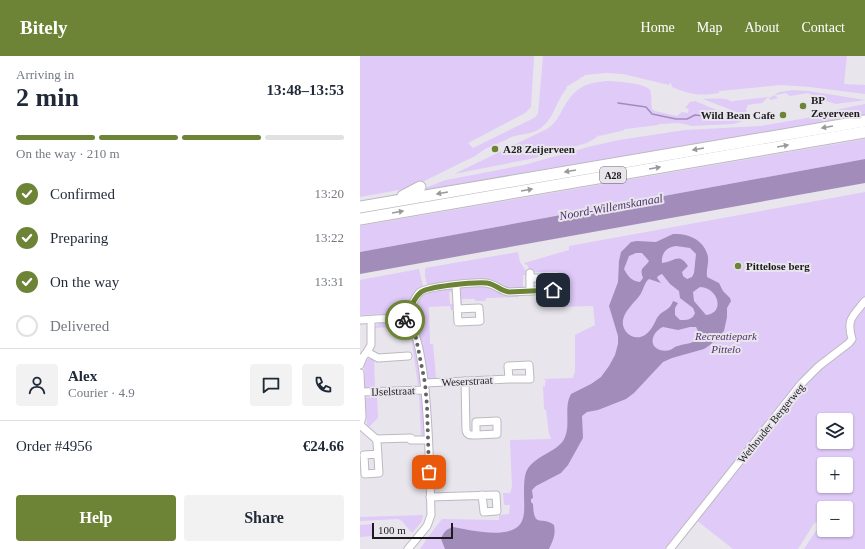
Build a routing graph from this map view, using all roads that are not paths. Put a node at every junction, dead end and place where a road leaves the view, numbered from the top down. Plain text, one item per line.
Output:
1 (865, 120) edge
2 (865, 132) edge
3 (420, 187) dead end
4 (396, 201) junction
5 (360, 207) edge
6 (360, 219) edge
7 (456, 285) junction
8 (530, 291) junction
9 (865, 301) edge
10 (457, 309) dead end
11 (360, 320) edge
12 (371, 320) junction
13 (405, 321) junction
14 (367, 352) junction
15 (408, 356) dead end
16 (360, 362) edge
17 (360, 373) edge
18 (509, 379) dead end
19 (465, 381) junction
20 (425, 387) junction
21 (361, 392) edge
22 (360, 425) edge
23 (476, 435) dead end
24 (376, 438) junction
25 (428, 440) junction
26 (378, 454) dead end
27 (482, 495) junction
28 (430, 497) junction
29 (408, 549) edge
30 (670, 549) edge

1 -> 4 highway, A28
6 -> 2 highway, A28
3 - 4 highway, A28
4 - 5 highway, A28
7 - 8 street
7 - 10 street
7 - 13 street
8 - 8 street
9 - 30 street, Wethouder Bergerweg
11 - 12 street
12 - 13 street
12 - 14 street
13 - 20 street
14 - 15 street
14 - 16 street
17 - 21 street, IJselstraat
18 - 19 street, Weserstraat
19 - 20 street, Weserstraat
19 - 23 street
20 - 21 street, IJselstraat
20 - 25 street
21 - 22 street, IJselstraat
22 - 24 street, IJselstraat
24 - 25 street
24 - 26 street
25 - 28 street
27 - 27 street
27 - 28 street
28 - 29 street

